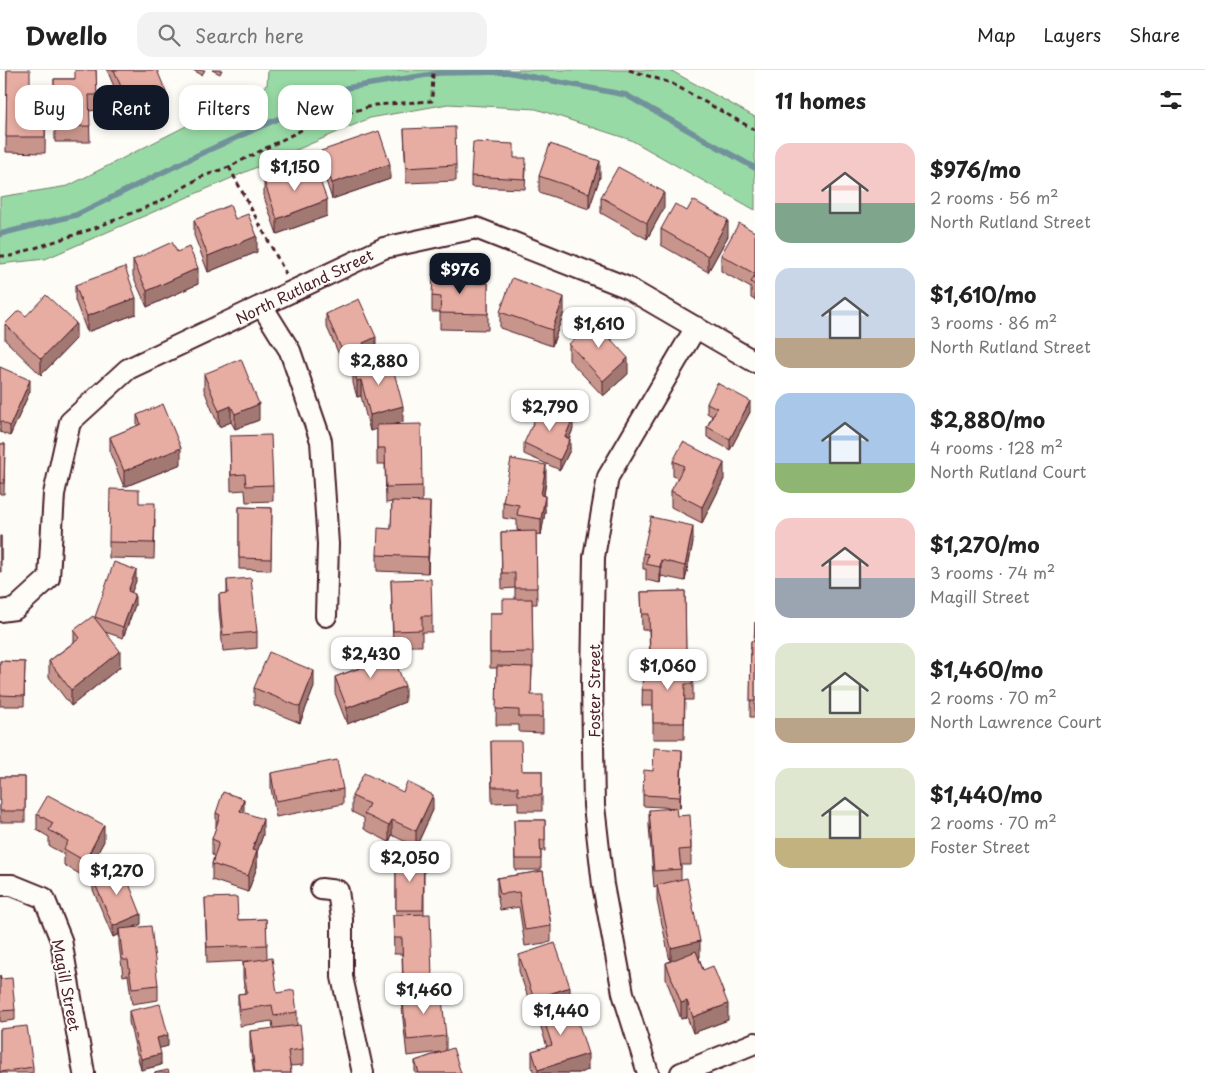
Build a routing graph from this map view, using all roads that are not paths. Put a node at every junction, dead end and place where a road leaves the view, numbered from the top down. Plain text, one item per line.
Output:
1 (262, 306) junction
2 (696, 328) junction
3 (755, 362) edge
4 (0, 611) edge
5 (326, 616) dead end
6 (0, 885) edge
7 (321, 888) dead end
8 (755, 1043) edge
9 (84, 1073) edge
10 (363, 1073) edge
11 (648, 1073) edge
12 (682, 1073) edge

1 - 2 street, North Rutland Street
1 - 4 street, North Rutland Street
1 - 5 street
2 - 3 street, North Rutland Street
2 - 11 street, Foster Street
6 - 9 street, Magill Street
7 - 10 street
8 - 12 street

